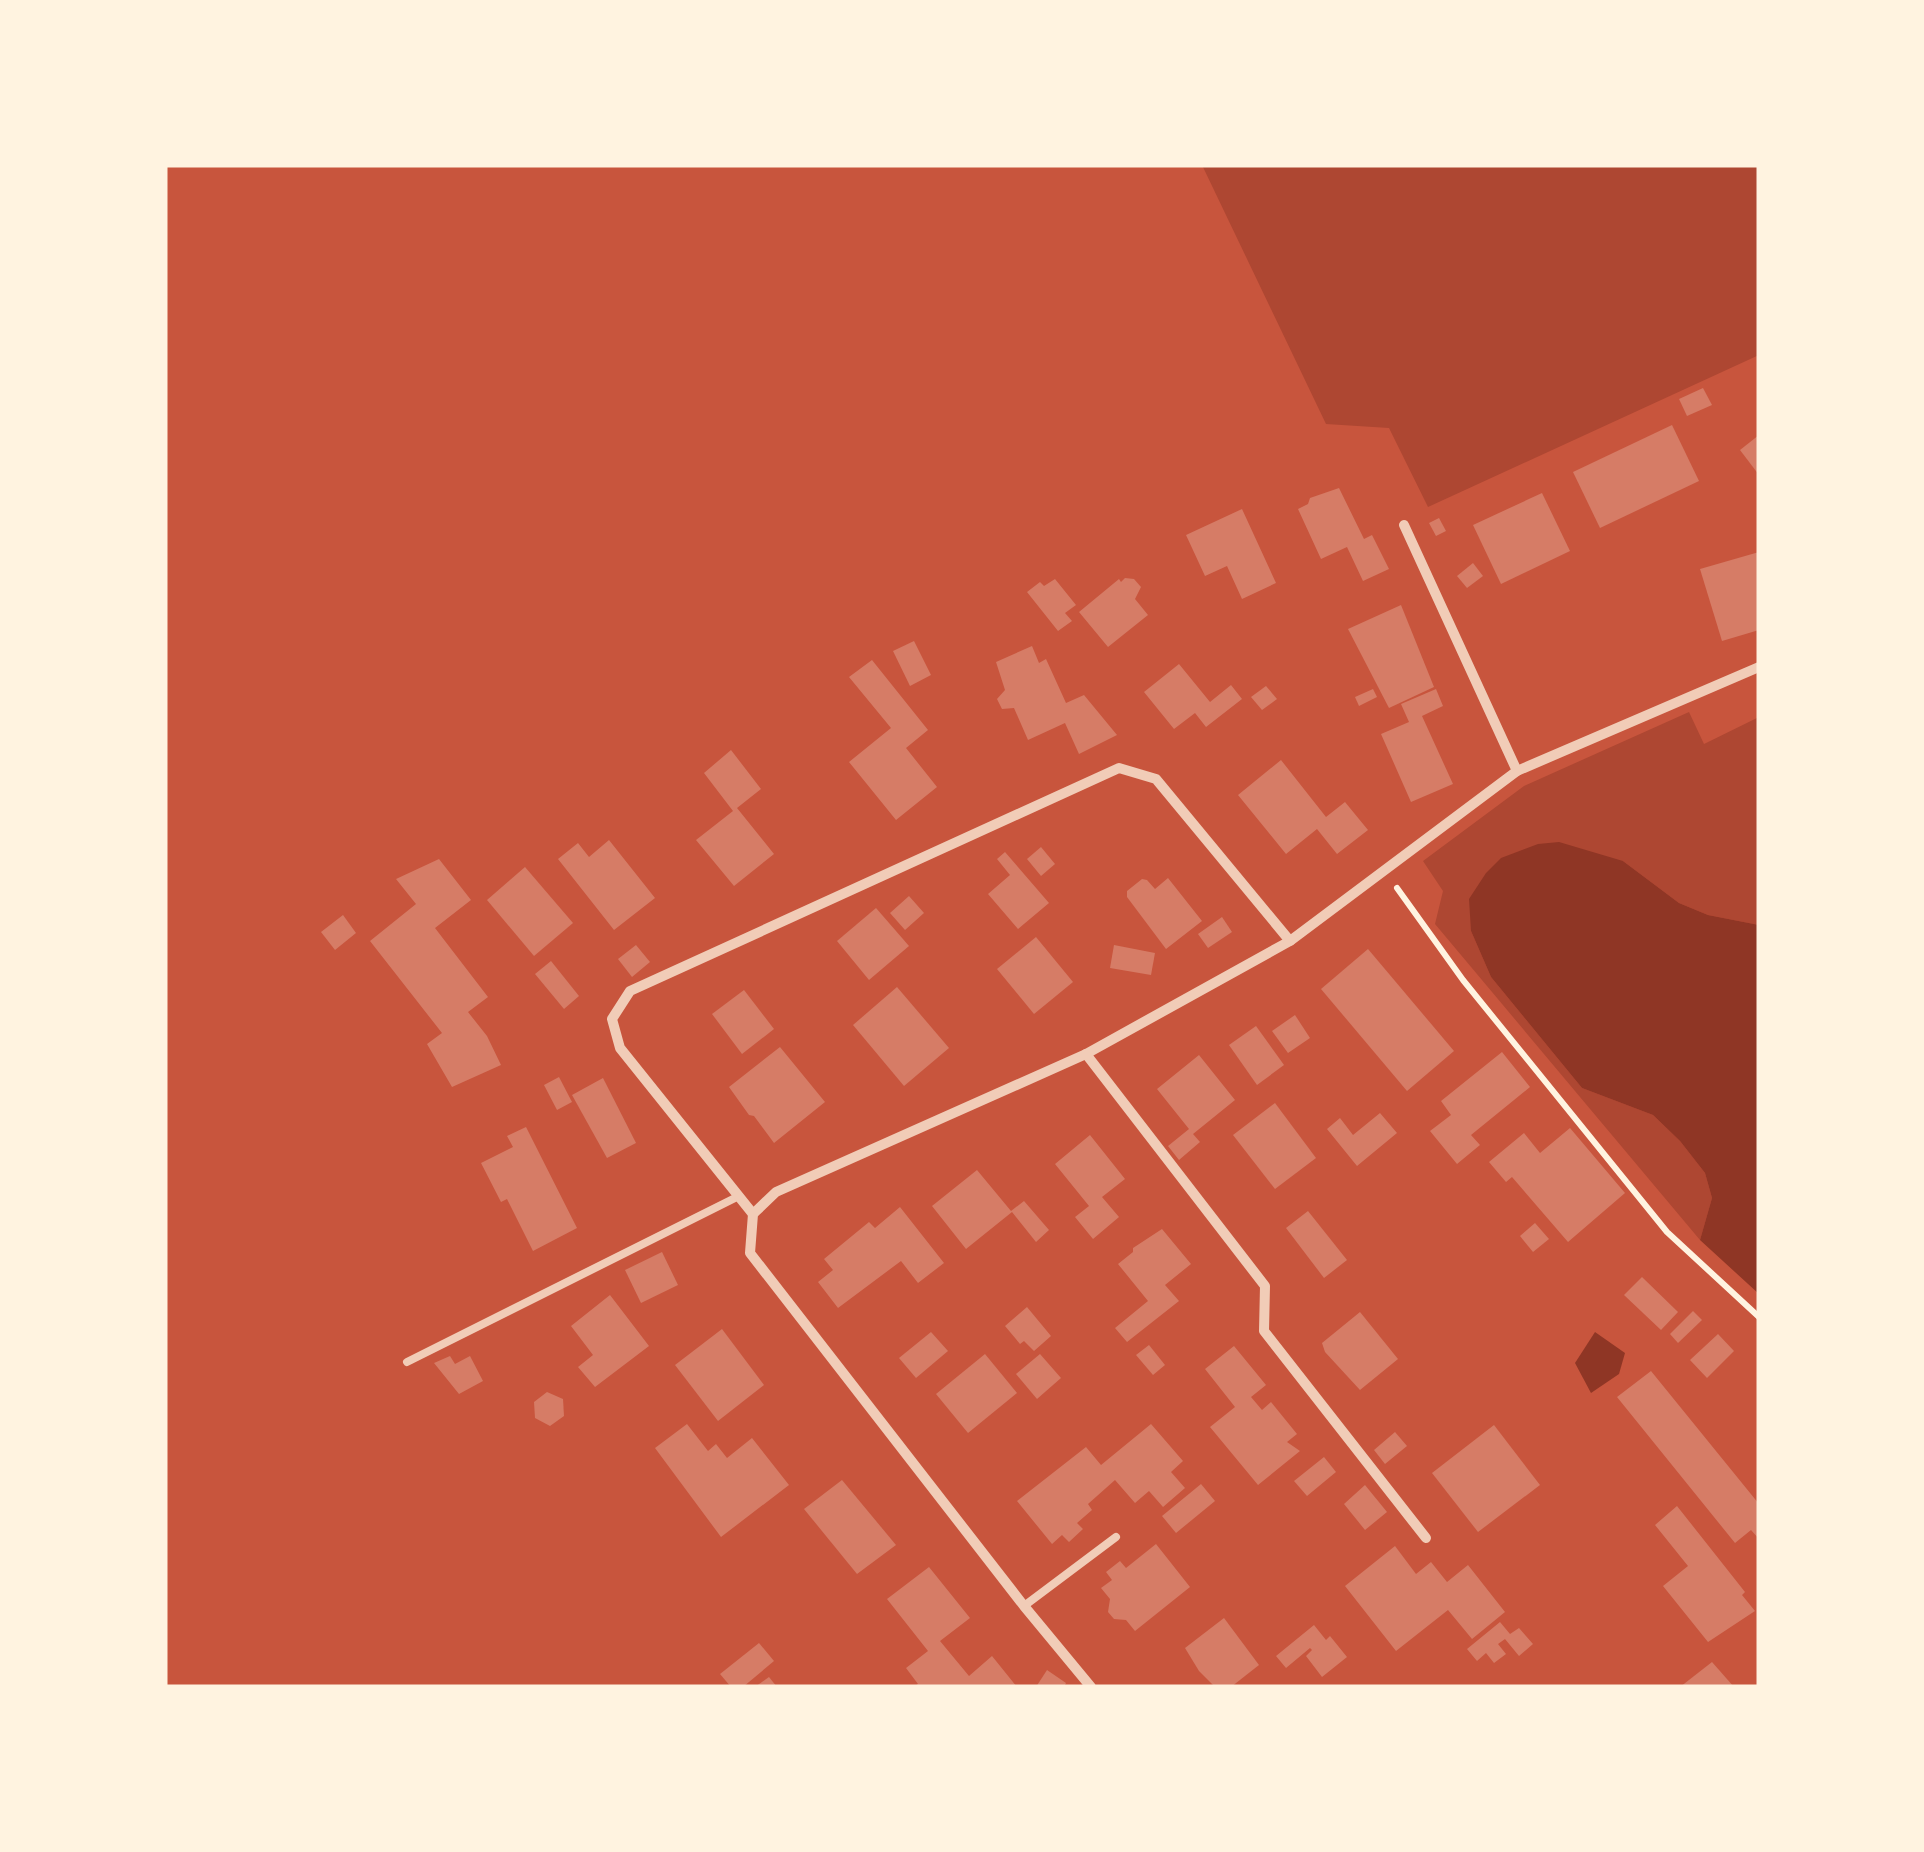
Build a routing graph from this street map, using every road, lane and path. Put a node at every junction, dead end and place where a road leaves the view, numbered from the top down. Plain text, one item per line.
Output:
1 (1404, 525) dead end
2 (1759, 667) edge
3 (1517, 772) junction
4 (1385, 871) junction
5 (1290, 941) junction
6 (1086, 1054) junction
7 (737, 1197) junction
8 (753, 1214) junction
9 (1759, 1318) edge
10 (407, 1362) dead end
11 (1116, 1537) dead end
12 (1426, 1538) dead end
13 (1024, 1606) junction
14 (1092, 1687) edge

1 - 3 street
2 - 3 street
3 - 4 street
4 - 5 street
4 - 9 path
5 - 6 street
5 - 7 street
6 - 8 street
6 - 12 street
7 - 8 street
7 - 10 lane
8 - 13 street
11 - 13 lane
13 - 14 street

